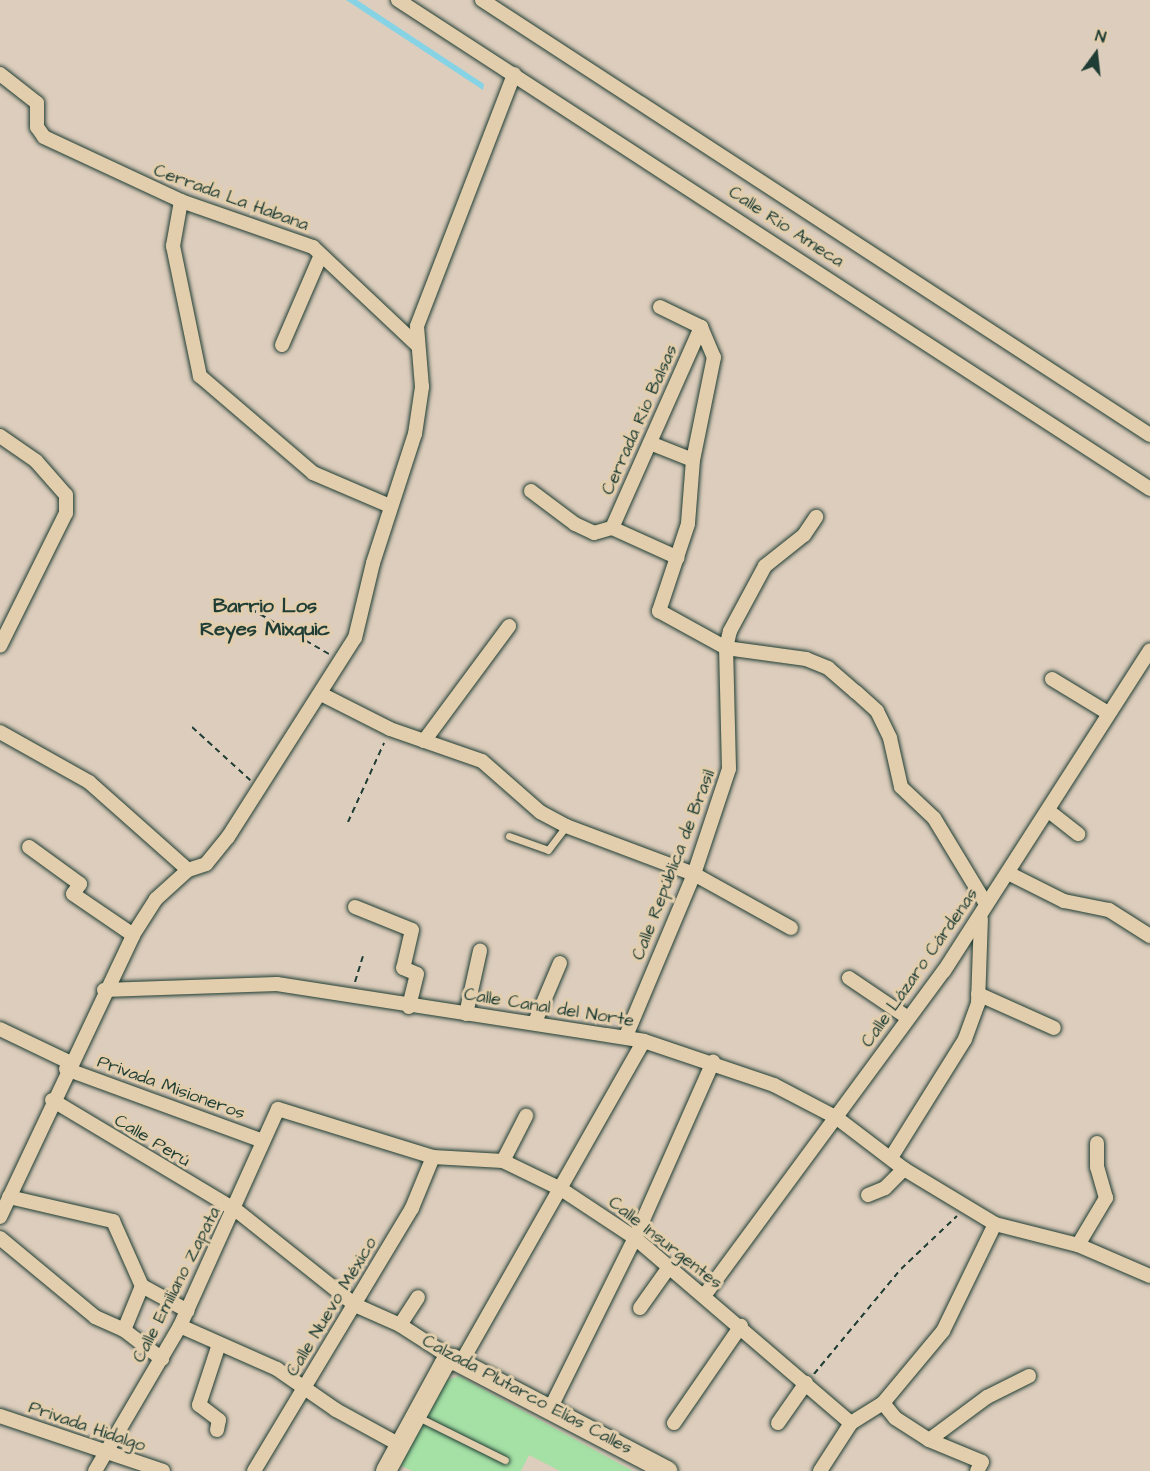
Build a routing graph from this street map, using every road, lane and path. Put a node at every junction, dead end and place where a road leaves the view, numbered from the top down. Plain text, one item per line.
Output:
1 (398, 0) edge
2 (482, 0) edge
3 (0, 74) edge
4 (514, 74) junction
5 (180, 201) junction
6 (321, 255) junction
7 (660, 307) dead end
8 (701, 327) junction
9 (282, 345) dead end
10 (418, 346) junction
11 (1150, 435) edge
12 (0, 436) edge
13 (650, 443) junction
14 (693, 460) junction
15 (1150, 489) edge
16 (531, 490) dead end
17 (390, 506) junction
18 (816, 517) dead end
19 (612, 528) junction
20 (678, 558) junction
21 (251, 609) dead end
22 (509, 626) dead end
23 (0, 646) edge
24 (726, 648) junction
25 (1150, 650) edge
26 (341, 660) junction
27 (1052, 679) dead end
28 (321, 694) junction
29 (1108, 713) junction
30 (192, 727) dead end
31 (390, 729) junction
32 (0, 732) edge
33 (424, 741) junction
34 (259, 788) junction
35 (1050, 812) junction
36 (348, 822) dead end
37 (566, 826) junction
38 (1077, 834) dead end
39 (509, 836) dead end
40 (29, 847) dead end
41 (188, 870) junction
42 (1008, 873) junction
43 (694, 874) junction
44 (355, 907) dead end
45 (984, 910) junction
46 (791, 928) dead end
47 (133, 935) junction
48 (1150, 936) edge
49 (480, 951) dead end
50 (363, 956) dead end
51 (560, 963) dead end
52 (849, 978) dead end
53 (104, 990) junction
54 (978, 994) junction
55 (351, 995) junction
56 (409, 1007) junction
57 (466, 1014) junction
58 (908, 1018) junction
59 (535, 1022) junction
60 (1054, 1028) dead end
61 (0, 1029) edge
62 (626, 1036) junction
63 (644, 1041) junction
64 (713, 1062) junction
65 (67, 1065) junction
66 (52, 1100) junction
67 (278, 1109) joint
68 (526, 1116) dead end
69 (837, 1118) junction
70 (263, 1141) junction
71 (1097, 1143) dead end
72 (892, 1156) junction
73 (433, 1158) junction
74 (503, 1161) junction
75 (904, 1169) junction
76 (561, 1189) junction
77 (868, 1195) dead end
78 (9, 1197) junction
79 (966, 1207) junction
80 (236, 1210) junction
81 (0, 1217) edge
82 (995, 1224) junction
83 (0, 1238) edge
84 (635, 1238) junction
85 (1078, 1245) junction
86 (669, 1267) junction
87 (1150, 1276) edge
88 (142, 1286) junction
89 (704, 1296) junction
90 (418, 1297) dead end
91 (355, 1305) junction
92 (639, 1308) dead end
93 (188, 1311) junction
94 (400, 1324) junction
95 (180, 1326) junction
96 (741, 1326) junction
97 (124, 1330) junction
98 (219, 1344) junction
99 (162, 1359) junction
100 (458, 1360) junction
101 (1029, 1376) dead end
102 (806, 1383) junction
103 (305, 1387) junction
104 (883, 1402) junction
105 (551, 1407) junction
106 (0, 1416) edge
107 (416, 1416) junction
108 (674, 1423) dead end
109 (778, 1423) dead end
110 (851, 1423) junction
111 (217, 1430) dead end
112 (929, 1440) junction
113 (400, 1445) junction
114 (104, 1455) junction
115 (505, 1460) dead end
116 (980, 1466) edge
117 (95, 1471) edge
118 (163, 1471) edge
119 (254, 1471) edge
120 (386, 1471) edge
121 (667, 1471) edge
122 (820, 1471) edge

1 - 4 street, Calle Rio Ameca
2 - 11 street, Calle Rio Ameca
3 - 5 street, Cerrada La Habana
4 - 10 street
4 - 15 street, Calle Rio Ameca
5 - 6 street, Cerrada La Habana
5 - 17 street
6 - 9 street
6 - 10 street, Cerrada La Habana
7 - 8 street
8 - 13 street, Cerrada Río Balsas
8 - 14 street
10 - 17 street
12 - 23 street
13 - 14 street
13 - 19 street, Cerrada Río Balsas
14 - 20 street
16 - 19 street
17 - 26 street
18 - 24 street, Calle República de Brasil
19 - 20 street
20 - 24 street
21 - 26 path
22 - 33 street
24 - 43 street, Calle República de Brasil
24 - 45 street
25 - 29 street, Calle Lázaro Cárdenas
26 - 28 street
27 - 29 street
28 - 31 street
28 - 34 street
29 - 35 street, Calle Lázaro Cárdenas
30 - 34 path
31 - 33 street
31 - 36 path
32 - 41 street
33 - 37 street
34 - 41 street
35 - 38 street
35 - 42 street, Calle Lázaro Cárdenas
37 - 39 lane
37 - 43 street
40 - 47 street
41 - 47 street
42 - 45 street, Calle Lázaro Cárdenas
42 - 48 street
43 - 46 street
43 - 62 street, Calle República de Brasil
44 - 56 street
45 - 54 street
45 - 58 street, Calle Lázaro Cárdenas
47 - 53 street
49 - 57 street
50 - 55 path
51 - 59 street
52 - 58 street
53 - 55 street, Calle Canal del Norte
53 - 65 street
54 - 60 street
54 - 72 street
55 - 56 street, Calle Canal del Norte
56 - 57 street, Calle Canal del Norte
57 - 59 street, Calle Canal del Norte
58 - 69 street, Calle Lázaro Cárdenas
59 - 62 street, Calle Canal del Norte
61 - 65 street, Privada Misioneros
62 - 63 street, Calle Canal del Norte
63 - 64 street, Calle Canal del Norte
63 - 76 street
64 - 69 street, Calle Canal del Norte
64 - 84 street
65 - 66 street
65 - 70 street, Privada Misioneros
66 - 78 street
66 - 80 street, Calle Perú
67 - 70 street, Calle Emiliano Zapata
67 - 73 street, Calle Insurgentes
68 - 74 street
69 - 72 street, Calle Canal del Norte
69 - 89 street, Calle Lázaro Cárdenas
70 - 80 street, Calle Emiliano Zapata
71 - 85 street
72 - 75 street, Calle Canal del Norte
73 - 74 street, Calle Insurgentes
73 - 91 street, Calle Nuevo México
74 - 76 street, Calle Insurgentes
75 - 77 street
75 - 79 street, Calle Canal del Norte
76 - 84 street, Calle Insurgentes
76 - 100 street
78 - 81 street
78 - 88 street
79 - 82 street, Calle Canal del Norte
79 - 102 path
80 - 91 street, Calle Perú
80 - 93 street, Calle Emiliano Zapata
82 - 85 street, Calle Canal del Norte
82 - 104 street
83 - 97 street
84 - 86 street, Calle Insurgentes
84 - 105 street
85 - 87 street, Calle Canal del Norte
86 - 89 street, Calle Insurgentes
86 - 92 street
88 - 93 street
88 - 97 street
89 - 96 street, Calle Insurgentes
90 - 94 street
91 - 94 street, Calzada Plutarco Elías Calles
91 - 103 street, Calle Nuevo México
93 - 95 street, Calle Emiliano Zapata
94 - 100 street, Calzada Plutarco Elías Calles
95 - 98 street
95 - 99 street, Calle Emiliano Zapata
96 - 102 street, Calle Insurgentes
96 - 108 street
97 - 99 street
98 - 103 street
98 - 111 street
99 - 114 street, Calle Emiliano Zapata
100 - 105 main road, Calzada Plutarco Elías Calles
100 - 107 main road
101 - 112 street
102 - 109 street
102 - 110 street, Calle Insurgentes
103 - 113 street
103 - 119 street, Calle Nuevo México
104 - 110 street
104 - 112 street
105 - 121 main road, Calzada Plutarco Elías Calles
106 - 114 street, Privada Hidalgo
107 - 113 main road
107 - 115 lane
110 - 122 street
112 - 116 street
113 - 120 main road
114 - 117 street, Calle Emiliano Zapata
114 - 118 street, Privada Hidalgo

